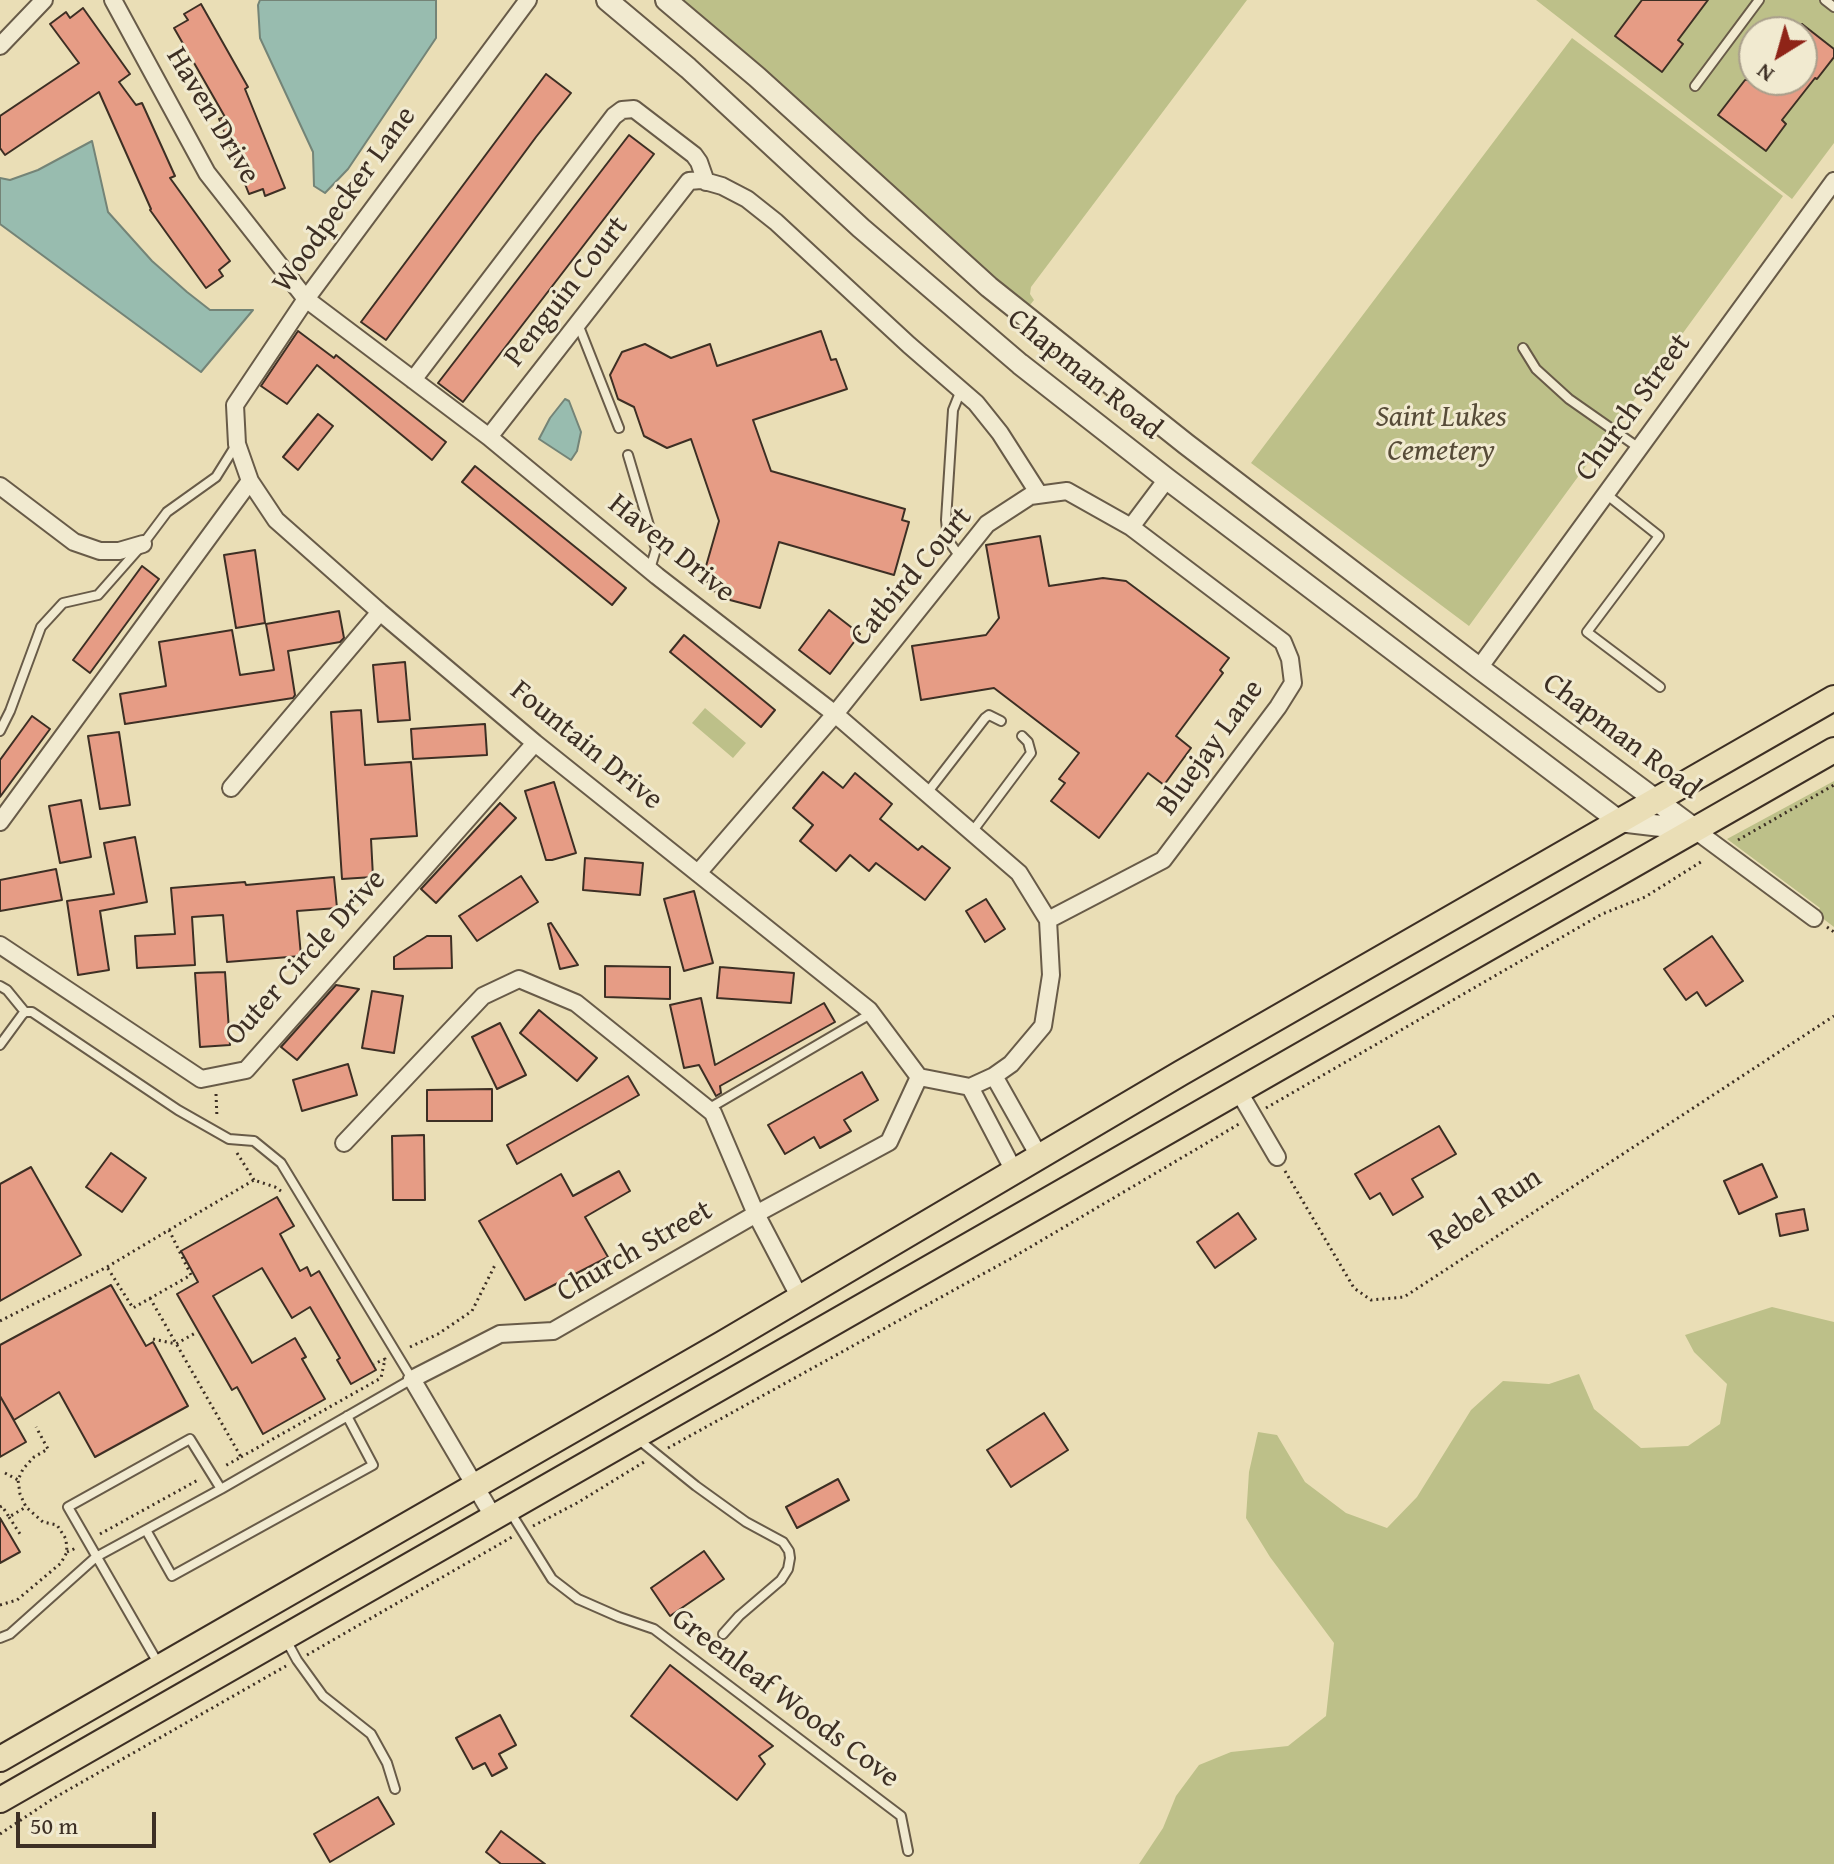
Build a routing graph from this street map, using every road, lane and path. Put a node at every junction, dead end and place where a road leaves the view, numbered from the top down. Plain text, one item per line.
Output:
1 (44, 0) edge
2 (114, 0) edge
3 (528, 0) edge
4 (607, 0) edge
5 (666, 0) edge
6 (1759, 0) edge
7 (1825, 0) edge
8 (1834, 7) edge
9 (0, 46) edge
10 (1695, 86) dead end
11 (1834, 181) edge
12 (706, 182) junction
13 (306, 299) junction
14 (578, 323) junction
15 (1523, 348) dead end
16 (413, 380) junction
17 (961, 390) junction
18 (619, 428) dead end
19 (489, 437) junction
20 (237, 444) junction
21 (1639, 448) junction
22 (628, 455) dead end
23 (1167, 479) junction
24 (250, 481) junction
25 (0, 486) edge
26 (1039, 494) junction
27 (1606, 494) junction
28 (1131, 527) junction
29 (143, 544) junction
30 (960, 558) junction
31 (649, 570) junction
32 (380, 612) junction
33 (1479, 668) junction
34 (1660, 687) dead end
35 (1834, 698) edge
36 (835, 714) junction
37 (1001, 721) dead end
38 (0, 731) edge
39 (1022, 736) dead end
40 (535, 743) junction
41 (1834, 750) edge
42 (1834, 785) edge
43 (231, 788) dead end
44 (927, 793) junction
45 (1655, 800) junction
46 (1619, 821) junction
47 (0, 822) edge
48 (1695, 830) junction
49 (972, 832) junction
50 (1751, 832) dead end
51 (1707, 858) dead end
52 (698, 873) junction
53 (1814, 918) dead end
54 (1048, 920) junction
55 (0, 945) edge
56 (0, 986) edge
57 (25, 1012) junction
58 (872, 1013) junction
59 (1834, 1016) edge
60 (0, 1045) edge
61 (994, 1076) junction
62 (919, 1077) junction
63 (970, 1087) junction
64 (1239, 1092) junction
65 (708, 1109) junction
66 (1253, 1116) junction
67 (344, 1143) dead end
68 (1039, 1156) junction
69 (1277, 1157) joint
70 (1014, 1171) junction
71 (284, 1194) dead end
72 (756, 1214) junction
73 (169, 1230) junction
74 (495, 1265) dead end
75 (107, 1267) junction
76 (800, 1298) junction
77 (0, 1321) edge
78 (197, 1332) dead end
79 (153, 1339) dead end
80 (396, 1353) junction
81 (374, 1364) dead end
82 (412, 1379) junction
83 (347, 1416) junction
84 (36, 1427) dead end
85 (635, 1437) junction
86 (657, 1455) junction
87 (241, 1457) dead end
88 (5, 1473) dead end
89 (18, 1480) junction
90 (476, 1486) junction
91 (221, 1489) junction
92 (0, 1507) edge
93 (26, 1507) junction
94 (502, 1514) junction
95 (9, 1517) junction
96 (146, 1530) junction
97 (521, 1532) junction
98 (20, 1534) dead end
99 (96, 1557) junction
100 (0, 1605) edge
101 (723, 1634) dead end
102 (284, 1637) junction
103 (0, 1638) edge
104 (297, 1660) junction
105 (161, 1667) junction
106 (0, 1759) edge
107 (395, 1789) dead end
108 (0, 1800) edge
109 (0, 1834) edge
110 (908, 1851) dead end

1 - 9 street
2 - 13 street, Haven Drive
3 - 13 street, Woodpecker Lane
4 - 23 street, Chapman Road
5 - 33 street, Chapman Road
6 - 10 lane
7 - 8 lane
11 - 21 street, Church Street
12 - 14 street, Penguin Court
12 - 16 street
12 - 17 street
13 - 16 street, Haven Drive
13 - 20 street, Woodpecker Lane
14 - 18 lane
14 - 19 street, Penguin Court
15 - 21 lane
16 - 19 street, Haven Drive
17 - 26 street
17 - 30 lane
19 - 31 street, Haven Drive
20 - 24 street, Fountain Drive
20 - 29 lane
21 - 27 street, Church Street
22 - 31 lane
23 - 28 street
23 - 46 street, Chapman Road
24 - 32 street, Fountain Drive
24 - 47 street
25 - 29 street
26 - 28 street
26 - 30 street, Catbird Court
27 - 33 street, Church Street
27 - 34 lane
28 - 54 street, Bluejay Lane
29 - 38 lane
30 - 36 street, Catbird Court
31 - 36 street, Haven Drive
32 - 40 street, Fountain Drive
32 - 43 street
33 - 45 street, Chapman Road
35 - 45 main road
36 - 44 street, Haven Drive
36 - 52 street, Catbird Court
37 - 44 lane
39 - 49 lane
40 - 52 street, Fountain Drive
40 - 55 street, Outer Circle Drive
41 - 48 main road
42 - 50 path
44 - 49 street, Haven Drive
45 - 46 main road
45 - 48 street, Chapman Road
46 - 48 street, Chapman Road
46 - 68 main road
48 - 53 street
48 - 64 main road
49 - 54 street, Haven Drive
51 - 66 path
52 - 58 street, Fountain Drive
54 - 61 street, Haven Drive
56 - 57 lane
57 - 60 lane
57 - 80 lane
58 - 62 street, Fountain Drive
58 - 65 lane
59 - 69 path, Rebel Run
61 - 63 street
61 - 68 street
62 - 63 street
62 - 72 street, Church Street
63 - 70 street
64 - 66 street
64 - 85 main road
65 - 67 street
65 - 72 street
66 - 69 street
66 - 86 path
68 - 70 main road
70 - 76 main road
71 - 73 path
72 - 76 street
72 - 82 street, Church Street
73 - 75 path
73 - 75 path
74 - 80 path
75 - 77 path
76 - 90 main road
78 - 79 path
80 - 82 lane
81 - 87 path
82 - 83 lane
82 - 90 street
83 - 91 lane
83 - 96 lane
84 - 89 path
85 - 86 lane
85 - 94 main road
86 - 97 path
86 - 101 lane
88 - 89 path
89 - 93 path
90 - 94 street
90 - 105 main road
91 - 96 lane
91 - 99 lane
92 - 95 path
93 - 95 path
93 - 100 path
94 - 97 lane, Greenleaf Woods Cove
94 - 102 main road
95 - 98 path
96 - 99 lane
97 - 104 path
97 - 110 lane, Greenleaf Woods Cove
99 - 103 lane
99 - 105 lane
102 - 104 lane
102 - 108 main road
104 - 107 lane
104 - 109 path
105 - 106 main road

